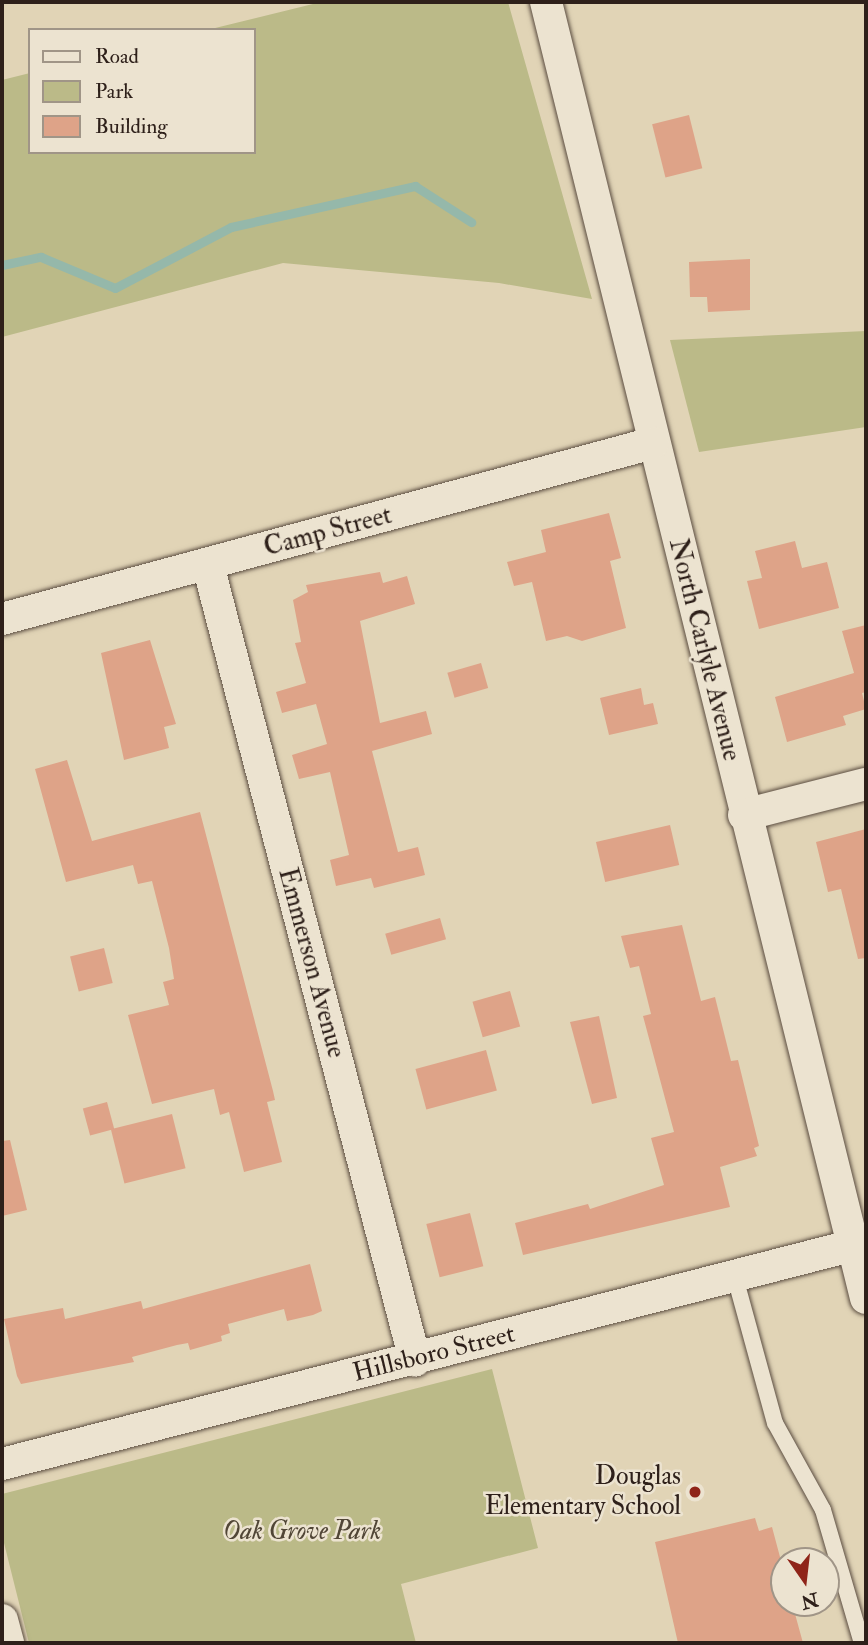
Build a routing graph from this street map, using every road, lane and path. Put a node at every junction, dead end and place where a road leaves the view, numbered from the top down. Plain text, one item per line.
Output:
1 (546, 2) edge
2 (653, 443) junction
3 (208, 565) junction
4 (2, 619) edge
5 (866, 784) edge
6 (744, 815) junction
7 (860, 1244) edge
8 (735, 1276) junction
9 (866, 1298) edge
10 (415, 1360) junction
11 (2, 1464) edge
12 (2, 1620) edge
13 (8, 1643) edge
14 (862, 1643) edge

1 - 2 street, North Carlyle Avenue
2 - 3 street, Camp Street
2 - 6 street, North Carlyle Avenue
3 - 4 street, Camp Street
3 - 10 street, Emmerson Avenue
5 - 6 street
6 - 7 street, North Carlyle Avenue
7 - 8 street, Hillsboro Street
7 - 9 street, North Carlyle Avenue
8 - 10 street, Hillsboro Street
8 - 14 lane
10 - 11 street, Hillsboro Street
12 - 13 street

